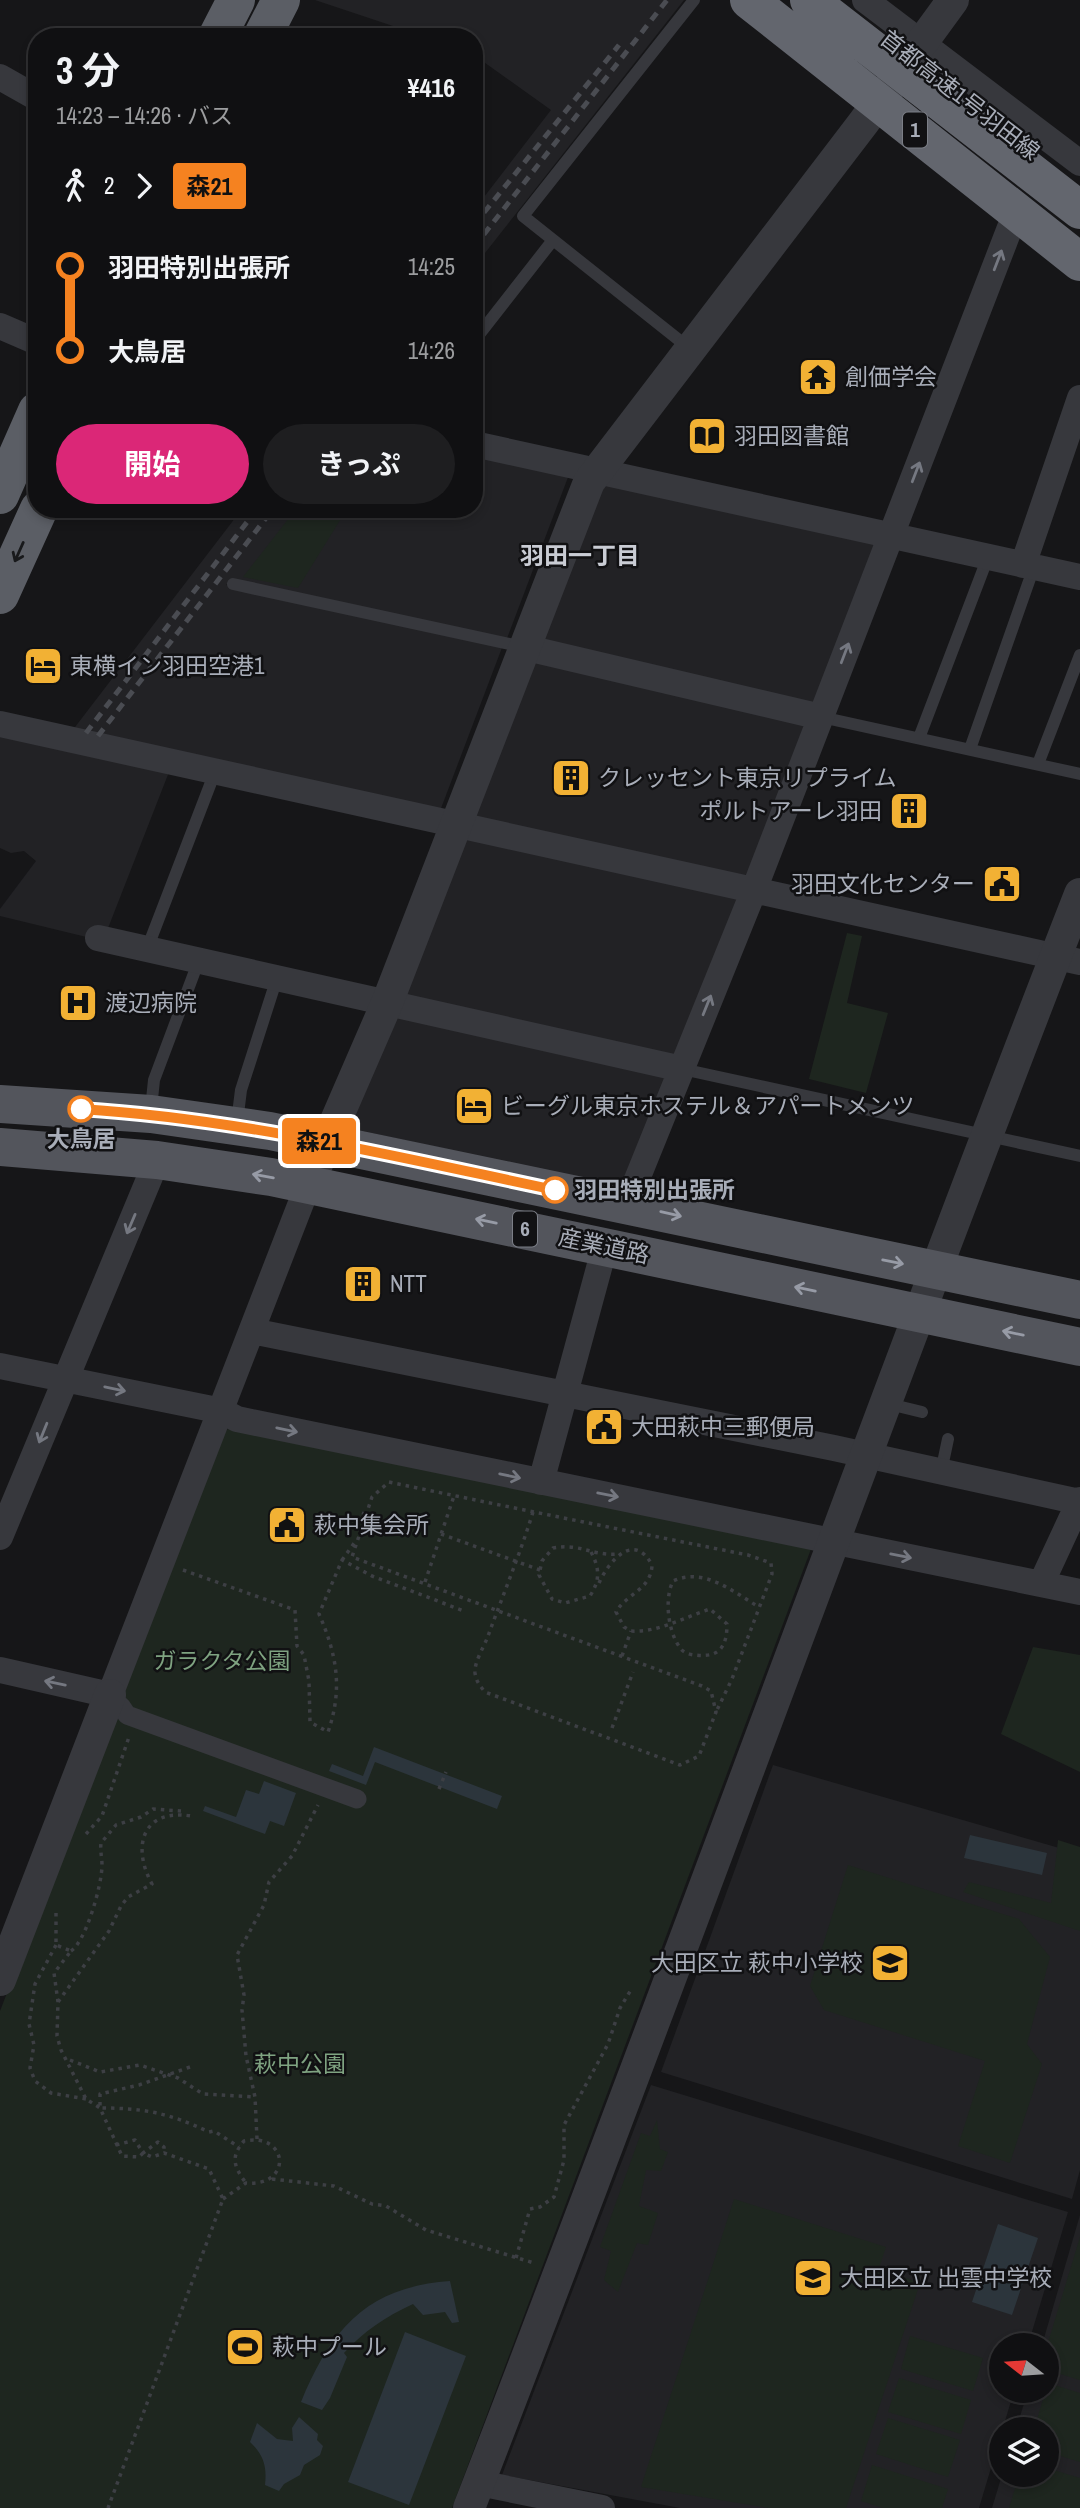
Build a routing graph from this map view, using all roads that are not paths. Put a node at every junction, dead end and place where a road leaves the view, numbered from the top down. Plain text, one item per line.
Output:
1 (236, 0) edge
2 (281, 0) edge
3 (694, 0) edge
4 (729, 0) edge
5 (749, 0) edge
6 (778, 0) edge
7 (809, 0) edge
8 (839, 0) edge
9 (865, 0) edge
10 (953, 0) edge
11 (222, 28) edge
12 (267, 28) edge
13 (922, 41) junction
14 (0, 77) edge
15 (28, 93) edge
16 (870, 114) junction
17 (1080, 163) edge
18 (1080, 191) edge
19 (1080, 209) edge
20 (1012, 225) junction
21 (552, 240) junction
22 (1080, 245) edge
23 (1080, 262) edge
24 (1080, 278) edge
25 (0, 326) edge
26 (483, 329) edge
27 (28, 338) edge
28 (689, 348) junction
29 (1080, 398) edge
30 (28, 431) edge
31 (483, 446) edge
32 (596, 470) junction
33 (0, 495) edge
34 (34, 518) edge
35 (891, 536) junction
36 (988, 557) junction
37 (1028, 566) junction
38 (1080, 578) edge
39 (233, 584) dead end
40 (0, 595) edge
41 (527, 648) junction
42 (1080, 655) edge
43 (821, 717) junction
44 (0, 724) edge
45 (919, 738) junction
46 (970, 749) junction
47 (1038, 764) junction
48 (215, 772) junction
49 (1080, 774) edge
50 (454, 826) junction
51 (754, 890) junction
52 (1080, 894) edge
53 (98, 938) dead end
54 (146, 949) junction
55 (199, 960) junction
56 (1068, 960) edge
57 (277, 978) junction
58 (387, 1003) junction
59 (682, 1069) junction
60 (0, 1104) edge
61 (151, 1114) junction
62 (236, 1125) junction
63 (988, 1136) junction
64 (329, 1143) junction
65 (0, 1147) edge
66 (1080, 1156) edge
67 (157, 1160) junction
68 (309, 1185) junction
69 (627, 1204) junction
70 (605, 1246) junction
71 (935, 1270) junction
72 (1080, 1300) edge
73 (919, 1313) junction
74 (252, 1331) junction
75 (1080, 1347) edge
76 (0, 1366) edge
77 (66, 1378) junction
78 (565, 1394) junction
79 (885, 1403) junction
80 (222, 1411) junction
81 (922, 1412) dead end
82 (948, 1439) dead end
83 (865, 1456) junction
84 (941, 1472) junction
85 (541, 1482) junction
86 (1080, 1501) edge
87 (0, 1537) edge
88 (834, 1543) junction
89 (1041, 1584) junction
90 (1080, 1592) edge
91 (0, 1671) edge
92 (119, 1705) junction
93 (357, 1799) dead end
94 (3, 1963) edge
95 (474, 2496) edge
96 (602, 2508) edge

1 - 11 highway
2 - 12 highway
3 - 21 lane
4 - 16 street
5 - 23 highway, 1, bridge
6 - 22 highway
7 - 19 highway, bridge
8 - 18 highway, 首都高速1号羽田線
9 - 13 street
10 - 13 street
13 - 16 street
13 - 17 street
14 - 15 street
16 - 20 street
16 - 28 street
20 - 24 street
35 -> 20 street
21 - 26 lane
21 - 28 lane
25 - 27 street
28 - 32 street
29 - 37 street
30 - 33 highway
31 - 32 street
32 - 35 street
32 - 41 street
34 -> 40 highway
35 - 36 street
43 -> 35 street
36 - 37 street
36 - 45 lane
37 - 38 street
37 - 46 lane
39 - 41 lane
41 - 43 street
41 - 50 street
42 - 47 lane
43 - 45 lane
43 - 51 street
44 - 48 street
45 - 46 lane
46 - 47 lane
47 - 49 lane
48 - 50 street
48 - 54 lane
50 - 51 street
50 - 58 street
51 - 56 street
59 -> 51 street
52 - 56 street
53 - 54 street
54 - 55 street
55 - 57 street
55 - 61 lane
56 - 63 street
57 - 58 street
57 - 62 lane
58 - 59 street
58 - 64 street
59 - 63 lane
59 - 69 street
60 - 61 main road, 産業道路 / 6
61 - 62 main road, 産業道路 / 6
62 - 64 main road, 産業道路 / 6
63 - 66 lane
63 - 71 street
64 - 68 street
64 - 69 main road, 産業道路 / 6
65 - 67 main road, 産業道路 / 6
68 -> 67 main road, 産業道路 / 6
67 -> 77 street
70 -> 68 main road, 産業道路 / 6
68 - 74 street
69 -> 71 main road, 産業道路 / 6
73 -> 70 main road, 産業道路 / 6
70 - 78 street
71 - 72 main road, 産業道路 / 6
71 - 73 street
75 -> 73 main road, 産業道路 / 6
73 - 79 street
74 - 78 street
74 - 80 street
76 - 77 street
77 -> 80 street
77 -> 87 street
78 - 83 street
78 - 85 street
79 - 81 lane
79 - 83 street
80 -> 85 street
80 - 92 street
82 - 84 lane
83 - 84 street
83 - 88 street
84 - 86 street
85 -> 88 street
86 - 89 street
88 -> 89 street
88 - 95 street
89 - 90 street
92 -> 91 street
92 - 93 street
92 - 94 street
95 - 96 street

